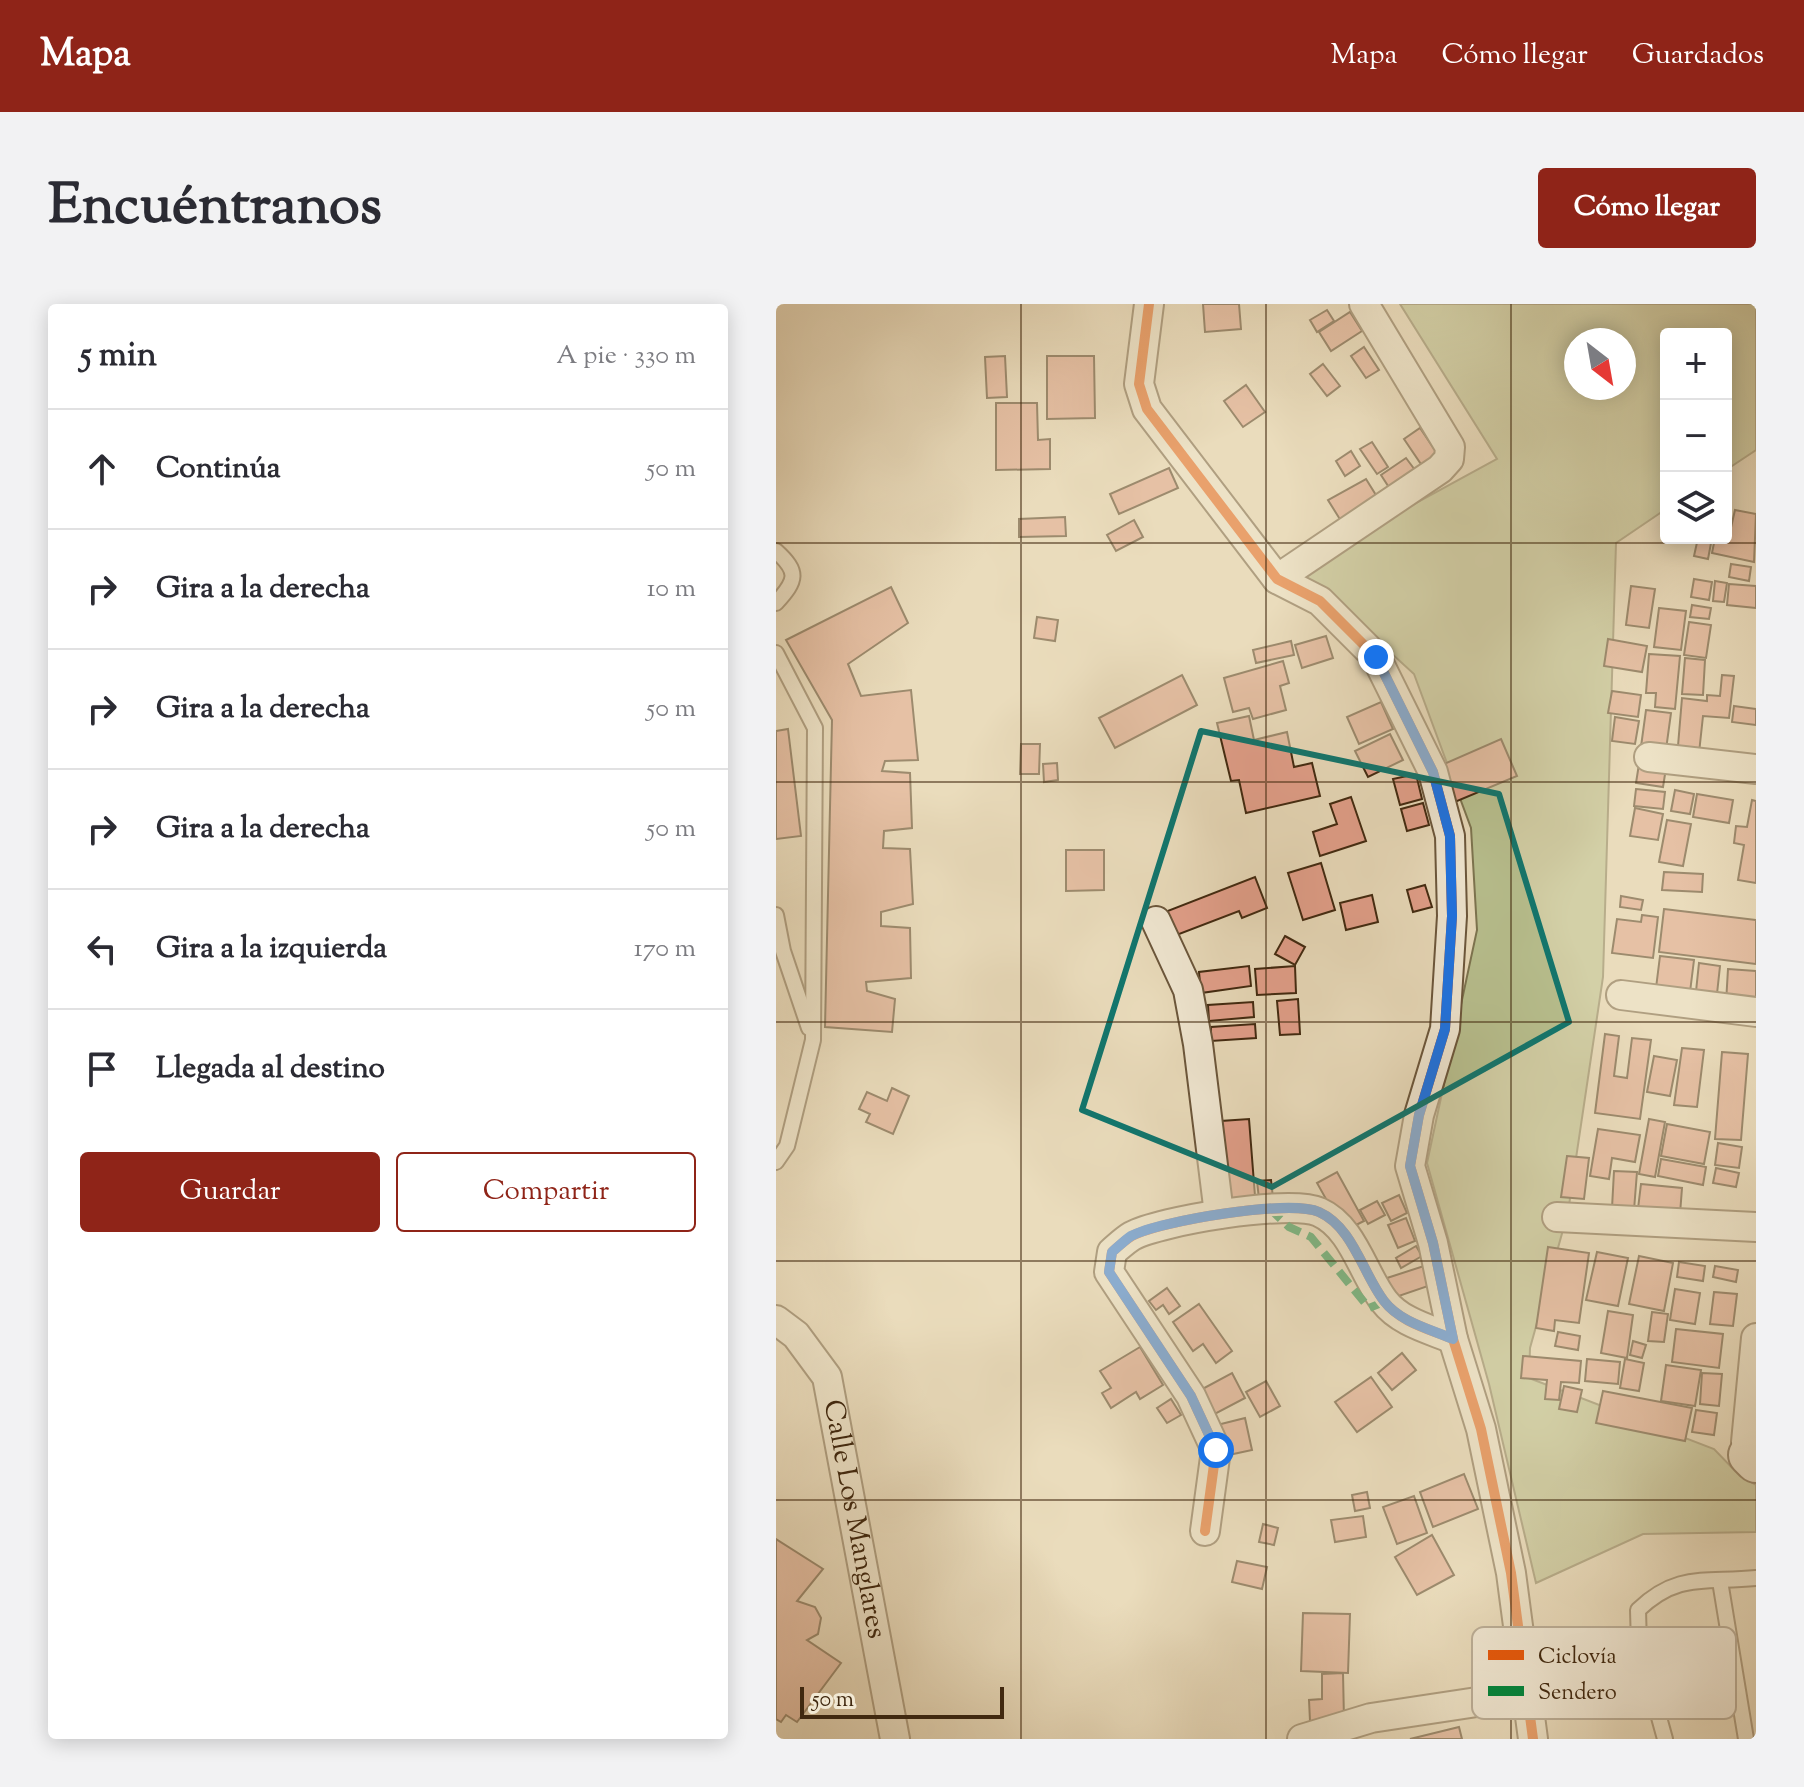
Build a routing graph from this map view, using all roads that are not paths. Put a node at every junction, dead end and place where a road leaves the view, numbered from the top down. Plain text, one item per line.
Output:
1 (1149, 304) edge
2 (1364, 304) edge
3 (776, 551) edge
4 (1277, 579) junction
5 (776, 603) edge
6 (776, 653) edge
7 (1649, 757) dead end
8 (1756, 769) edge
9 (776, 915) edge
10 (1156, 921) dead end
11 (1621, 995) dead end
12 (1756, 1012) edge
13 (813, 1040) junction
14 (776, 1162) edge
15 (1219, 1214) junction
16 (1557, 1217) dead end
17 (1756, 1227) edge
18 (776, 1320) edge
19 (1756, 1338) edge
20 (1453, 1339) junction
21 (1752, 1458) edge
22 (1205, 1531) dead end
23 (1756, 1578) edge
24 (1720, 1581) junction
25 (1517, 1627) edge
26 (1638, 1627) edge
27 (1728, 1627) edge
28 (1736, 1678) edge
29 (1472, 1703) edge
30 (1530, 1719) edge
31 (1659, 1719) edge
32 (895, 1739) edge
33 (1302, 1739) edge
34 (1533, 1739) edge
35 (1665, 1739) edge
36 (1746, 1739) edge

1 - 4 street
2 - 4 street
3 - 5 lane
4 - 20 street
6 - 13 lane
7 - 8 street
9 - 13 lane
10 - 15 street
11 - 12 street
13 - 14 lane
15 - 20 street
15 - 22 street
16 - 17 street
18 - 32 street, Calle Los Manglares
19 - 21 street
20 - 25 street
23 - 24 lane
24 - 26 lane
24 - 27 lane
28 - 36 lane
29 - 33 street
30 - 34 street
31 - 35 lane

